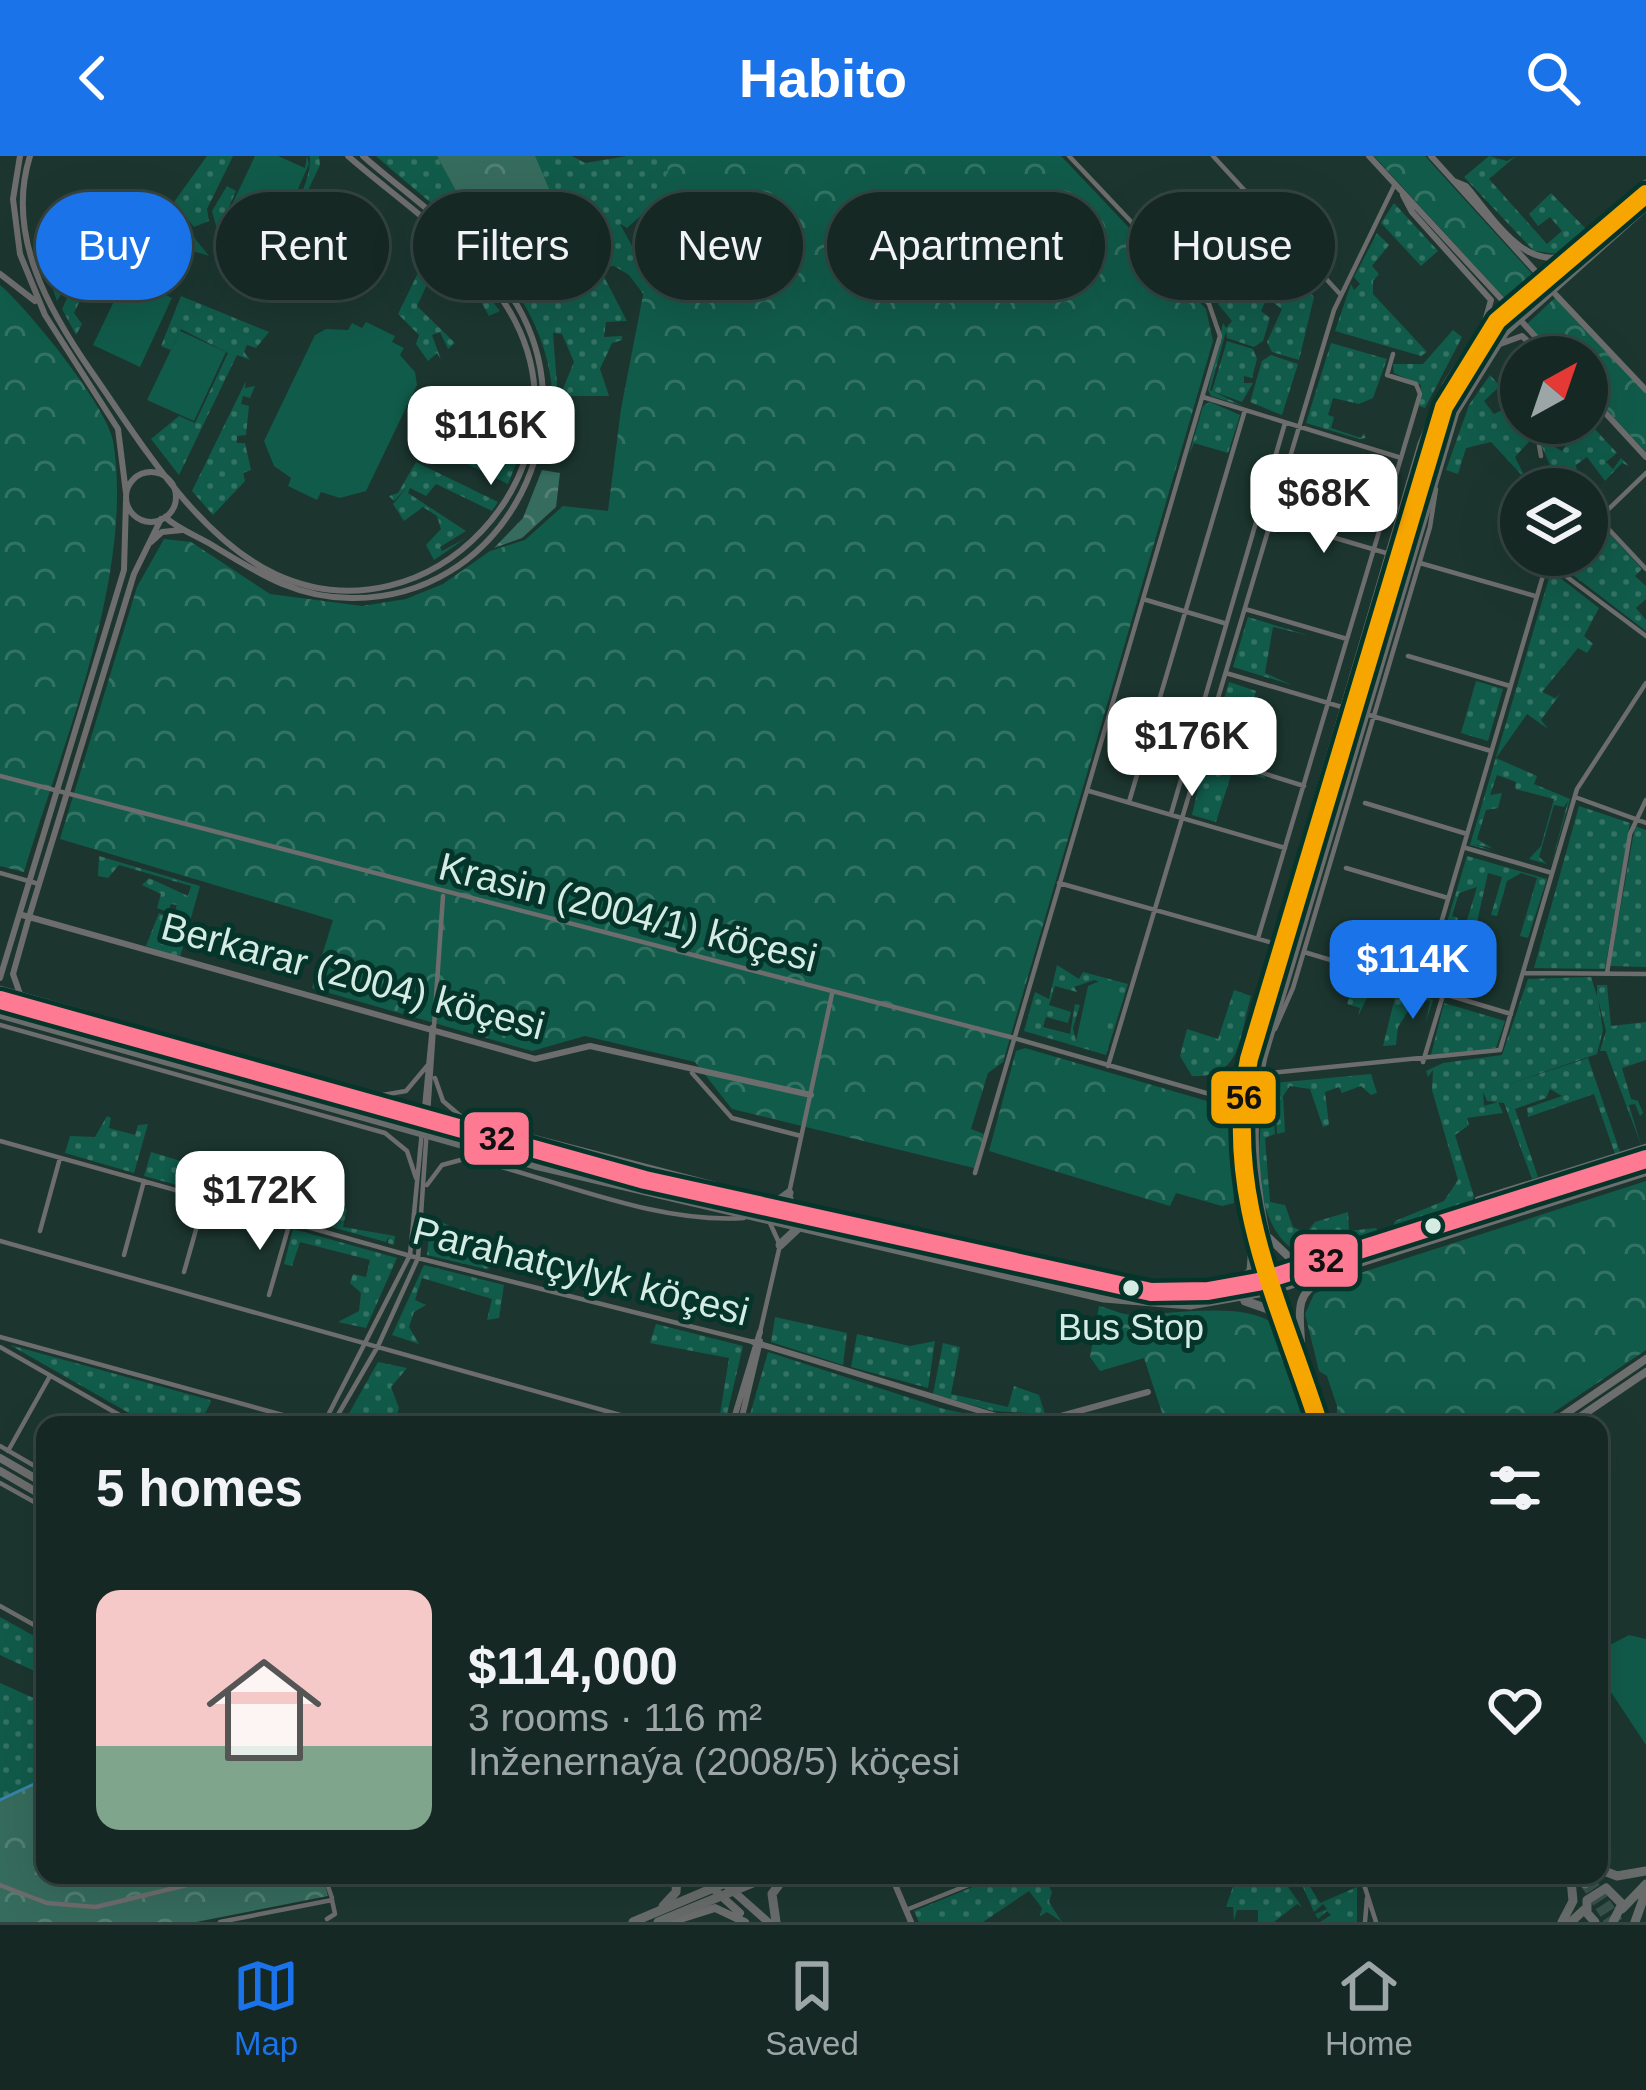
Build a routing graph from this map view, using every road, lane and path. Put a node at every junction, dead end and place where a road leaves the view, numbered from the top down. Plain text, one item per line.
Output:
1 (20, 156) edge
2 (30, 156) edge
3 (348, 156) edge
4 (363, 156) edge
5 (1069, 156) edge
6 (1213, 156) edge
7 (1369, 156) edge
8 (1430, 156) edge
9 (1454, 181) junction
10 (1646, 184) edge
11 (1398, 188) junction
12 (1646, 194) edge
13 (413, 207) joint
14 (1646, 210) edge
15 (1615, 227) junction
16 (1580, 249) junction
17 (0, 274) edge
18 (1538, 274) dead end
19 (1340, 293) junction
20 (1556, 295) dead end
21 (508, 300) edge
22 (1505, 303) dead end
23 (45, 315) junction
24 (1523, 323) dead end
25 (1484, 324) junction
26 (1533, 336) edge
27 (1500, 342) edge
28 (1483, 350) junction
29 (1393, 354) dead end
30 (1646, 390) edge
31 (1203, 397) junction
32 (1245, 410) junction
33 (1608, 417) edge
34 (1285, 423) junction
35 (1298, 427) junction
36 (1540, 444) edge
37 (1541, 456) dead end
38 (1439, 457) junction
39 (1646, 457) edge
40 (1400, 458) junction
41 (164, 472) junction
42 (1646, 473) edge
43 (178, 490) junction
44 (126, 497) junction
45 (1608, 509) edge
46 (163, 518) junction
47 (1271, 519) junction
48 (1608, 529) edge
49 (190, 532) junction
50 (1373, 549) junction
51 (1389, 554) junction
52 (140, 560) junction
53 (1420, 562) junction
54 (1646, 569) edge
55 (1542, 576) edge
56 (1567, 576) edge
57 (287, 583) junction
58 (1536, 596) junction
59 (1143, 599) junction
60 (1245, 609) junction
61 (1185, 611) junction
62 (1225, 623) junction
63 (1646, 636) edge
64 (1347, 639) junction
65 (1408, 656) dead end
66 (1226, 673) junction
67 (1646, 682) edge
68 (1510, 686) junction
69 (1328, 703) junction
70 (1348, 709) junction
71 (1370, 715) junction
72 (1491, 751) junction
73 (1202, 754) junction
74 (0, 776) edge
75 (1304, 786) junction
76 (1087, 790) junction
77 (62, 795) junction
78 (1575, 797) junction
79 (1646, 800) edge
80 (1129, 802) junction
81 (1365, 803) dead end
82 (1171, 814) junction
83 (1183, 817) junction
84 (1635, 819) junction
85 (1646, 823) edge
86 (1467, 834) junction
87 (1464, 847) junction
88 (1285, 848) junction
89 (1346, 868) dead end
90 (0, 873) edge
91 (1552, 874) junction
92 (36, 883) junction
93 (1059, 883) junction
94 (443, 893) junction
95 (1448, 898) junction
96 (1156, 909) junction
97 (26, 916) junction
98 (1258, 938) junction
99 (1273, 943) junction
100 (1304, 952) junction
101 (1523, 973) junction
102 (1607, 974) junction
103 (1646, 974) edge
104 (0, 978) edge
105 (0, 988) edge
106 (1422, 988) junction
107 (832, 992) junction
108 (20, 994) junction
109 (1443, 994) junction
110 (0, 1000) edge
111 (68, 1008) junction
112 (0, 1014) edge
113 (1511, 1014) junction
114 (76, 1022) junction
115 (0, 1025) edge
116 (1258, 1026) junction
117 (434, 1029) junction
118 (76, 1035) junction
119 (1014, 1038) junction
120 (58, 1042) junction
121 (1267, 1044) junction
122 (1423, 1062) junction
123 (430, 1066) junction
124 (1108, 1066) junction
125 (291, 1071) junction
126 (692, 1072) junction
127 (1259, 1074) junction
128 (310, 1088) junction
129 (354, 1089) junction
130 (812, 1095) junction
131 (338, 1096) junction
132 (1242, 1097) junction
133 (319, 1104) junction
134 (301, 1110) junction
135 (353, 1113) junction
136 (483, 1125) junction
137 (362, 1127) junction
138 (425, 1127) junction
139 (802, 1136) junction
140 (495, 1141) junction
141 (0, 1142) edge
142 (543, 1143) junction
143 (1646, 1146) edge
144 (528, 1150) junction
145 (502, 1156) junction
146 (60, 1158) junction
147 (1646, 1159) edge
148 (488, 1163) junction
149 (535, 1166) junction
150 (1587, 1166) junction
151 (1646, 1172) edge
152 (975, 1173) dead end
153 (416, 1178) junction
154 (548, 1180) junction
155 (1580, 1180) junction
156 (144, 1181) junction
157 (1529, 1184) junction
158 (789, 1193) junction
159 (423, 1196) junction
160 (1532, 1196) junction
161 (205, 1198) junction
162 (763, 1206) junction
163 (1536, 1208) junction
164 (1478, 1213) junction
165 (799, 1215) junction
166 (754, 1217) junction
167 (768, 1221) junction
168 (290, 1222) junction
169 (799, 1228) junction
170 (40, 1231) dead end
171 (1257, 1231) junction
172 (0, 1241) edge
173 (780, 1245) junction
174 (124, 1255) dead end
175 (414, 1257) junction
176 (1340, 1257) junction
177 (1345, 1268) junction
178 (184, 1272) dead end
179 (1275, 1284) junction
180 (1232, 1288) junction
181 (269, 1295) dead end
182 (1234, 1301) junction
183 (760, 1332) joint
184 (0, 1337) edge
185 (757, 1343) junction
186 (369, 1344) junction
187 (377, 1346) junction
188 (0, 1347) edge
189 (1297, 1348) junction
190 (1646, 1359) edge
191 (1646, 1372) edge
192 (50, 1376) junction
193 (1148, 1392) dead end
194 (120, 1416) edge
195 (288, 1416) edge
196 (326, 1416) edge
197 (337, 1416) edge
198 (624, 1416) edge
199 (738, 1416) edge
200 (998, 1416) edge
201 (1060, 1416) edge
202 (1319, 1416) edge
203 (1562, 1416) edge
204 (1581, 1416) edge
205 (0, 1446) edge
206 (4, 1454) edge
207 (36, 1468) edge
208 (0, 1471) edge
209 (36, 1477) edge
210 (0, 1483) edge
211 (36, 1492) edge
212 (36, 1503) edge
213 (0, 1606) edge
214 (36, 1627) edge
215 (1646, 1872) edge
216 (1608, 1876) edge
217 (192, 1884) edge
218 (327, 1884) edge
219 (676, 1884) edge
220 (779, 1884) edge
221 (895, 1884) edge
222 (971, 1884) edge
223 (1364, 1884) edge
224 (1582, 1884) edge
225 (1585, 1884) edge
226 (1599, 1884) edge
227 (0, 1885) edge
228 (722, 1886) edge
229 (1646, 1887) edge
230 (1609, 1889) junction
231 (1366, 1892) junction
232 (332, 1900) junction
233 (1586, 1906) junction
234 (906, 1910) junction
235 (1622, 1910) junction
236 (658, 1917) edge
237 (327, 1919) edge
238 (220, 1922) edge
239 (633, 1922) edge
240 (668, 1922) edge
241 (748, 1922) edge
242 (772, 1922) edge
243 (910, 1922) edge
244 (1365, 1922) edge
245 (1376, 1922) edge
246 (1562, 1922) edge
247 (1571, 1922) edge
248 (1595, 1922) edge
249 (1613, 1922) edge
250 (1633, 1922) edge

1 - 23 street
2 - 41 street
3 - 13 street
4 - 13 street
5 - 31 street
6 - 19 street
7 - 11 street
8 - 9 street
9 - 16 street
9 - 18 street
10 - 15 main road
11 - 19 street
11 - 22 street
11 - 25 street
12 - 15 main road
14 - 15 main road
15 - 16 main road
15 - 28 main road
16 - 28 main road
17 - 23 street
19 - 35 street
20 - 30 street
21 - 57 street
23 - 44 street
24 - 26 street
25 - 28 street
25 - 51 street
27 - 28 street
28 - 38 main road
28 - 70 main road
29 - 40 street
31 - 32 street
31 - 59 street
32 - 34 street
32 - 61 street
33 - 39 street
34 - 35 street
34 - 62 street
35 - 40 street
35 - 47 street
36 - 37 street
38 - 53 street
38 - 71 main road
40 - 50 street
41 - 43 street
41 - 44 street
42 - 45 street
43 - 46 street
43 - 57 street
44 - 46 street
44 - 77 street
46 - 49 street
46 - 52 street
47 - 50 street
47 - 60 street
48 - 54 street
49 - 52 street
49 - 57 street
50 - 51 street
50 - 64 street
51 - 70 street
52 - 77 street
53 - 58 street
53 - 71 street
55 - 58 street
56 - 63 street
58 - 68 street
59 - 61 street
59 - 76 street
60 - 64 street
60 - 66 street
61 - 62 street
61 - 80 street
62 - 82 street
64 - 69 street
65 - 68 street
66 - 69 street
66 - 73 street
67 - 78 street
68 - 72 street
69 - 70 street
69 - 75 street
70 - 71 street
70 - 99 street
70 - 116 main road
71 - 72 street
71 - 100 street
71 - 121 main road
72 - 86 street
73 - 75 street
73 - 83 street
74 - 77 street, Krasin (2004/1) köçesi
75 - 88 street
76 - 80 street
76 - 93 street
77 - 92 street
77 - 94 street, Krasin (2004/1) köçesi
78 - 84 street
78 - 91 street
79 - 84 street
80 - 82 street
81 - 86 street
82 - 83 street
83 - 88 street
83 - 96 street
84 - 85 street
84 - 102 street
86 - 87 street
87 - 91 street
87 - 95 street
88 - 98 street
89 - 95 street
90 - 92 street
91 - 101 street
92 - 97 street
93 - 96 street
93 - 119 street
94 - 107 street, Krasin (2004/1) köçesi
94 - 117 street
95 - 106 street
96 - 98 street
96 - 124 street
97 - 104 street
97 - 108 street
97 - 117 street, Berkarar (2004) köçesi
98 - 99 street
99 - 116 street
100 - 106 street
100 - 121 street
101 - 102 street
101 - 113 street
102 - 103 street
105 - 108 street
106 - 109 street
107 - 119 street, Krasin (2004/1) köçesi
107 - 130 street
108 - 111 street
109 - 113 street
109 - 122 street
110 - 114 main road
111 - 114 street
111 - 125 street
112 - 118 main road
113 - 122 street
114 - 128 main road
115 - 120 street
116 - 132 main road
117 - 123 street
117 - 126 street, Berkarar (2004) köçesi
118 - 120 street
118 - 133 main road
119 - 124 street, Krasin (2004/1) köçesi
119 - 152 street
120 - 134 street
121 - 127 main road
122 - 127 street
123 - 129 street
123 - 136 street
123 - 138 street
124 - 132 street, Krasin (2004/1) köçesi
125 - 128 street
125 - 129 street
126 - 130 street, Berkarar (2004) köçesi
126 - 139 street
127 - 171 main road
128 - 131 main road
129 - 131 street
130 - 139 street
131 - 138 main road
132 - 171 main road
133 - 134 street
133 - 135 main road
134 - 137 street
135 - 137 street
135 - 138 main road
136 - 140 street
136 - 142 street
137 - 153 street
138 - 140 main road
138 - 145 main road
138 - 153 street
138 - 159 street
139 - 158 street
140 - 144 main road
141 - 146 street, Parahatçylyk köçesi
142 - 144 street
142 - 162 street
143 - 150 street
144 - 162 main road
145 - 148 street
145 - 149 main road
146 - 156 street, Parahatçylyk köçesi
146 - 170 street
147 - 155 main road
148 - 154 street
148 - 159 street
149 - 154 street
149 - 166 main road
150 - 155 main road
150 - 157 street
151 - 163 main road
153 - 175 street
154 - 166 street
155 - 160 main road
156 - 161 street, Parahatçylyk köçesi
156 - 174 street
157 - 160 street
157 - 164 street
158 - 162 main road
158 - 165 street
159 - 175 street
160 - 163 main road
160 - 164 main road
161 - 168 street, Parahatçylyk köçesi
161 - 178 street
162 - 165 main road
163 - 177 main road
164 - 176 main road
165 - 180 main road
166 - 167 main road
167 - 169 main road
167 - 173 street
168 - 175 street, Parahatçylyk köçesi
168 - 181 street
169 - 173 main road
169 - 182 main road
171 - 176 main road
171 - 179 main road
171 - 180 main road
172 - 186 street
173 - 183 street
175 - 185 street, Parahatçylyk köçesi
175 - 186 street
175 - 187 street
176 - 179 main road
177 - 179 main road
177 - 189 main road
179 - 180 main road
179 - 182 main road
179 - 189 main road
182 - 189 main road
183 - 185 street
184 - 195 street
185 - 199 street
185 - 200 street, Parahatçylyk köçesi
186 - 187 street
186 - 196 street
187 - 197 street
187 - 198 street
188 - 192 street
189 - 202 main road
190 - 203 main road
191 - 204 main road
192 - 194 street
192 - 206 street
193 - 201 street, Parahatçylyk köçesi
205 - 206 street
206 - 207 street
206 - 209 main road
208 - 211 main road
210 - 212 street
213 - 214 street
215 - 216 main road
215 - 230 main road
217 - 227 street
218 - 232 street
219 - 236 main road
220 - 242 main road
221 - 234 street
222 - 234 street
223 - 231 street
224 - 246 main road
225 - 233 main road
226 - 230 main road
228 - 236 main road
228 - 241 main road
228 - 242 main road
229 - 235 main road
229 - 250 main road
230 - 233 main road
230 - 235 main road
231 - 244 street
231 - 245 street
232 - 237 street
232 - 238 street
233 - 247 main road
233 - 248 main road
234 - 243 street
235 - 249 main road
235 - 250 main road
236 - 239 main road
240 - 241 main road

